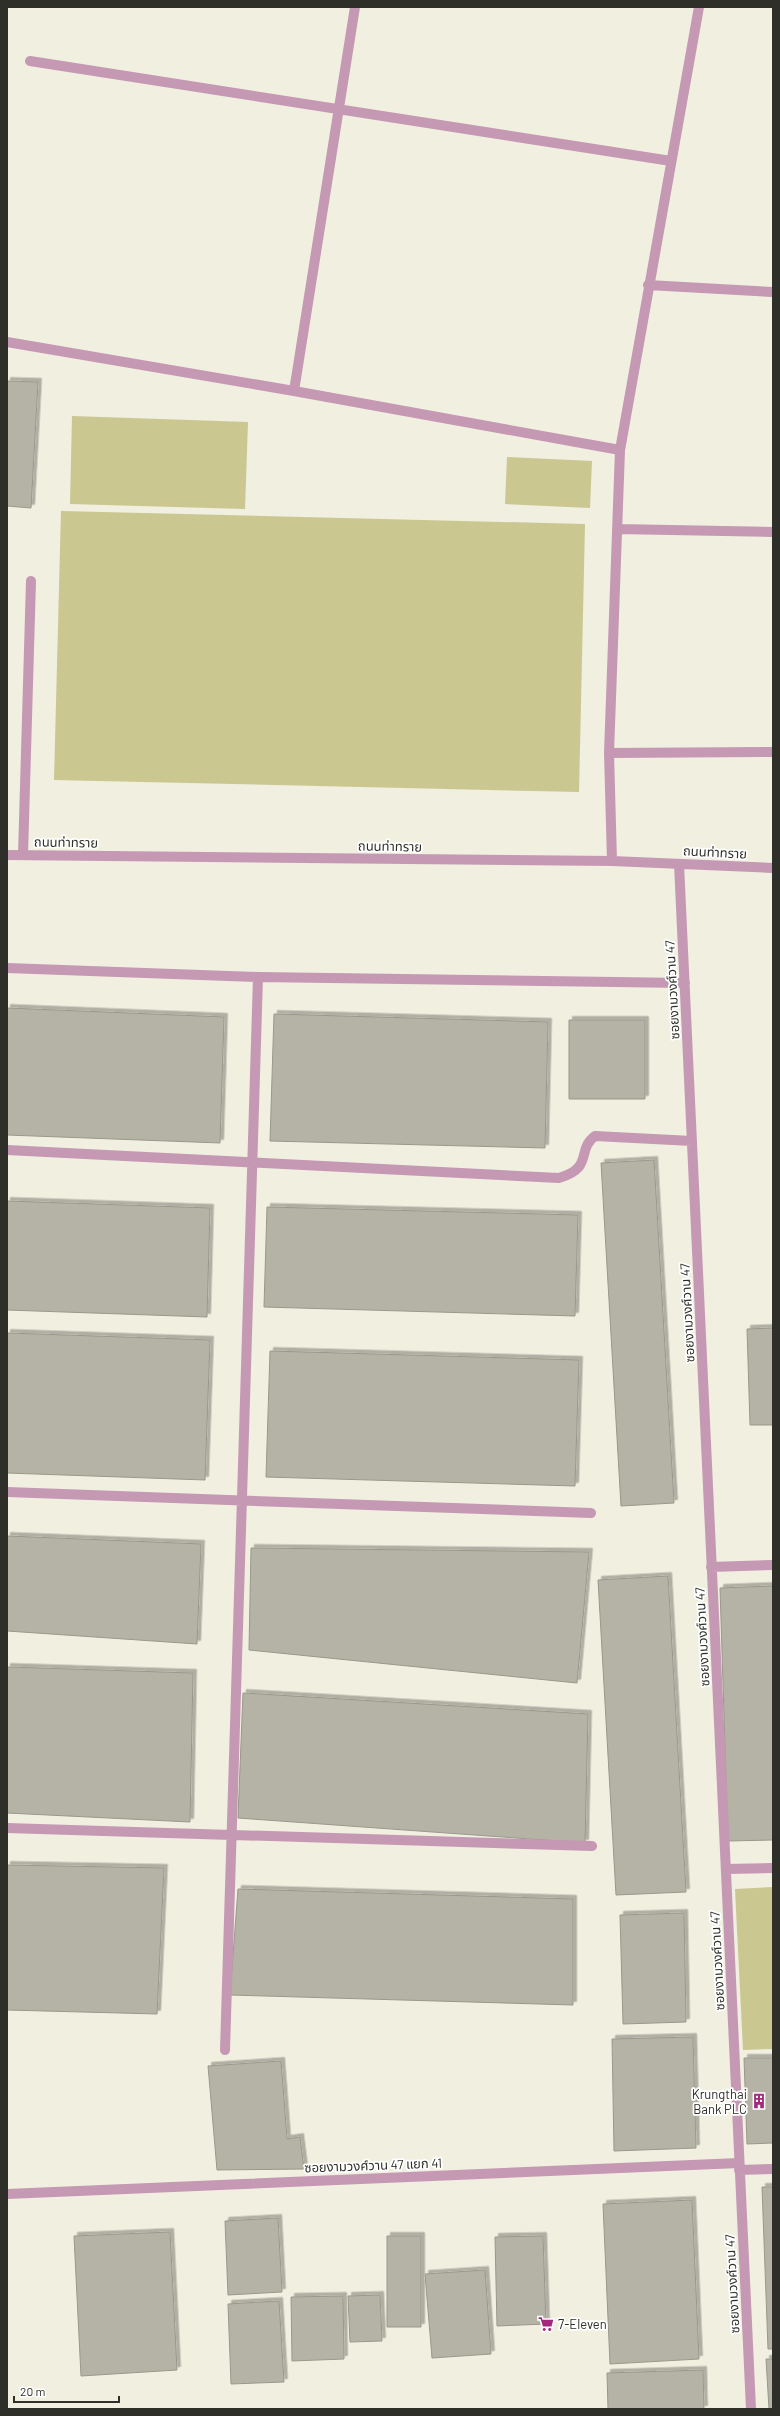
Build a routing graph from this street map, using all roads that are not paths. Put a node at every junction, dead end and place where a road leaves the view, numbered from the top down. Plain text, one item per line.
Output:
1 (355, 7) edge
2 (699, 7) edge
3 (30, 61) dead end
4 (340, 111) junction
5 (672, 161) junction
6 (648, 285) junction
7 (773, 292) edge
8 (7, 342) edge
9 (294, 391) junction
10 (620, 450) junction
11 (617, 529) junction
12 (773, 532) edge
13 (31, 581) dead end
14 (773, 752) edge
15 (609, 753) junction
16 (7, 855) edge
17 (24, 855) junction
18 (612, 861) junction
19 (679, 864) junction
20 (773, 868) edge
21 (7, 968) edge
22 (258, 977) junction
23 (685, 983) junction
24 (692, 1141) junction
25 (7, 1150) edge
26 (253, 1161) junction
27 (7, 1492) edge
28 (241, 1500) junction
29 (591, 1513) dead end
30 (773, 1565) edge
31 (711, 1567) junction
32 (7, 1828) edge
33 (232, 1836) junction
34 (592, 1846) dead end
35 (773, 1868) edge
36 (726, 1869) junction
37 (225, 2050) dead end
38 (739, 2166) junction
39 (773, 2169) edge
40 (7, 2194) edge
41 (751, 2409) edge

1 - 4 street
2 - 5 street
3 - 4 street
4 - 5 street
4 - 9 street
5 - 6 street
6 - 7 street
6 - 10 street
8 - 9 street
9 - 10 street
10 - 11 street
11 - 12 street
11 - 15 street
13 - 17 street
14 - 15 street
15 - 18 street
16 - 17 street, ถนนท่าทราย
17 - 18 street, ถนนท่าทราย
18 - 19 street, ถนนท่าทราย
19 - 20 street, ถนนท่าทราย
19 - 23 street, ซอยงามวงศ์วาน 47
21 - 22 street
22 - 23 street
22 - 26 street
23 - 24 street, ซอยงามวงศ์วาน 47
24 - 26 street
24 - 31 street, ซอยงามวงศ์วาน 47
25 - 26 street
26 - 28 street
27 - 28 street
28 - 29 street
28 - 33 street
30 - 31 street
31 - 36 street, ซอยงามวงศ์วาน 47
32 - 33 street
33 - 34 street
33 - 37 street
35 - 36 street
36 - 38 street, ซอยงามวงศ์วาน 47
38 - 39 street, ซอยงามวงศ์วาน 47 แยก 41
38 - 40 street, ซอยงามวงศ์วาน 47 แยก 41
38 - 41 street, ซอยงามวงศ์วาน 47

